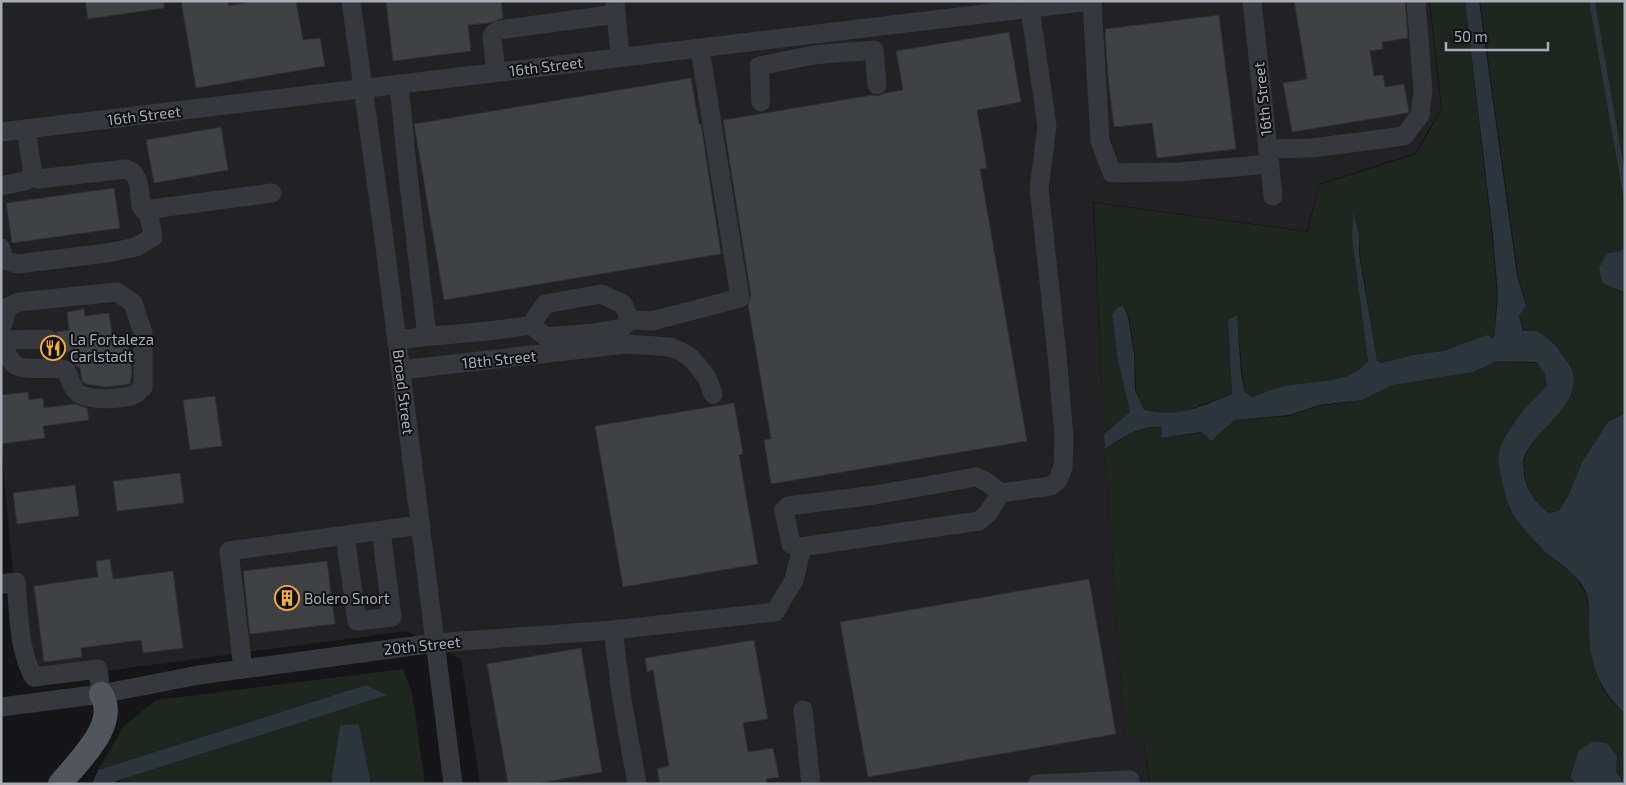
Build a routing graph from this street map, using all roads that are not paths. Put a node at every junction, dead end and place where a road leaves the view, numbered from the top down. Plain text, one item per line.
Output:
1 (351, 1) edge
2 (1091, 1) edge
3 (1252, 1) edge
4 (1416, 1) edge
5 (615, 7) edge
6 (1030, 8) junction
7 (812, 34) junction
8 (700, 49) junction
9 (813, 55) junction
10 (620, 57) junction
11 (496, 72) junction
12 (399, 84) junction
13 (877, 85) dead end
14 (363, 88) junction
15 (761, 102) dead end
16 (26, 129) junction
17 (1, 132) edge
18 (1269, 156) junction
19 (33, 175) junction
20 (1, 186) edge
21 (272, 192) dead end
22 (1273, 196) dead end
23 (148, 210) junction
24 (1, 248) edge
25 (630, 320) junction
26 (531, 324) junction
27 (1, 329) edge
28 (427, 336) junction
29 (48, 339) dead end
30 (397, 340) junction
31 (1, 341) edge
32 (401, 370) junction
33 (713, 394) dead end
34 (1001, 494) junction
35 (420, 526) junction
36 (380, 531) junction
37 (345, 536) junction
38 (802, 547) junction
39 (1, 584) edge
40 (613, 630) junction
41 (435, 643) junction
42 (243, 669) junction
43 (101, 694) junction
44 (1, 707) edge
45 (804, 710) dead end
46 (60, 784) edge
47 (454, 784) edge
48 (637, 784) edge
49 (812, 784) edge
50 (1037, 784) edge
51 (1130, 784) edge

1 - 14 street, Broad Street
2 - 6 street, 16th Street
2 - 18 street
3 - 18 street, 16th Street
4 - 18 street
5 - 10 street
5 - 11 street
6 - 7 street, 16th Street
6 - 34 street
7 - 8 street, 16th Street
7 - 9 street
8 - 10 street, 16th Street
8 - 25 street
9 - 13 street
9 - 15 street
10 - 11 street, 16th Street
11 - 12 street, 16th Street
12 - 14 street, 16th Street
12 - 28 street
14 - 16 street, 16th Street
14 - 30 street, Broad Street
16 - 17 street, 16th Street
16 - 19 street
18 - 22 street, 16th Street
19 - 20 street
19 - 23 street
21 - 23 street
23 - 24 street
25 - 26 street
25 - 26 street
26 - 28 street
27 - 31 street
28 - 30 street
29 - 31 street
30 - 32 street, Broad Street
32 - 33 street, 18th Street
32 - 35 street, Broad Street
34 - 38 street
34 - 38 street
35 - 36 street
35 - 41 street, Broad Street
36 - 37 street
36 - 37 street
37 - 42 street
38 - 40 street, 20th Street
39 - 43 street
40 - 41 street, 20th Street
40 - 48 street
41 - 42 street, 20th Street
41 - 47 street, Broad Street
42 - 43 street, 20th Street
43 - 44 street, 20th Street
43 - 46 main road
45 - 49 street
50 - 51 street

